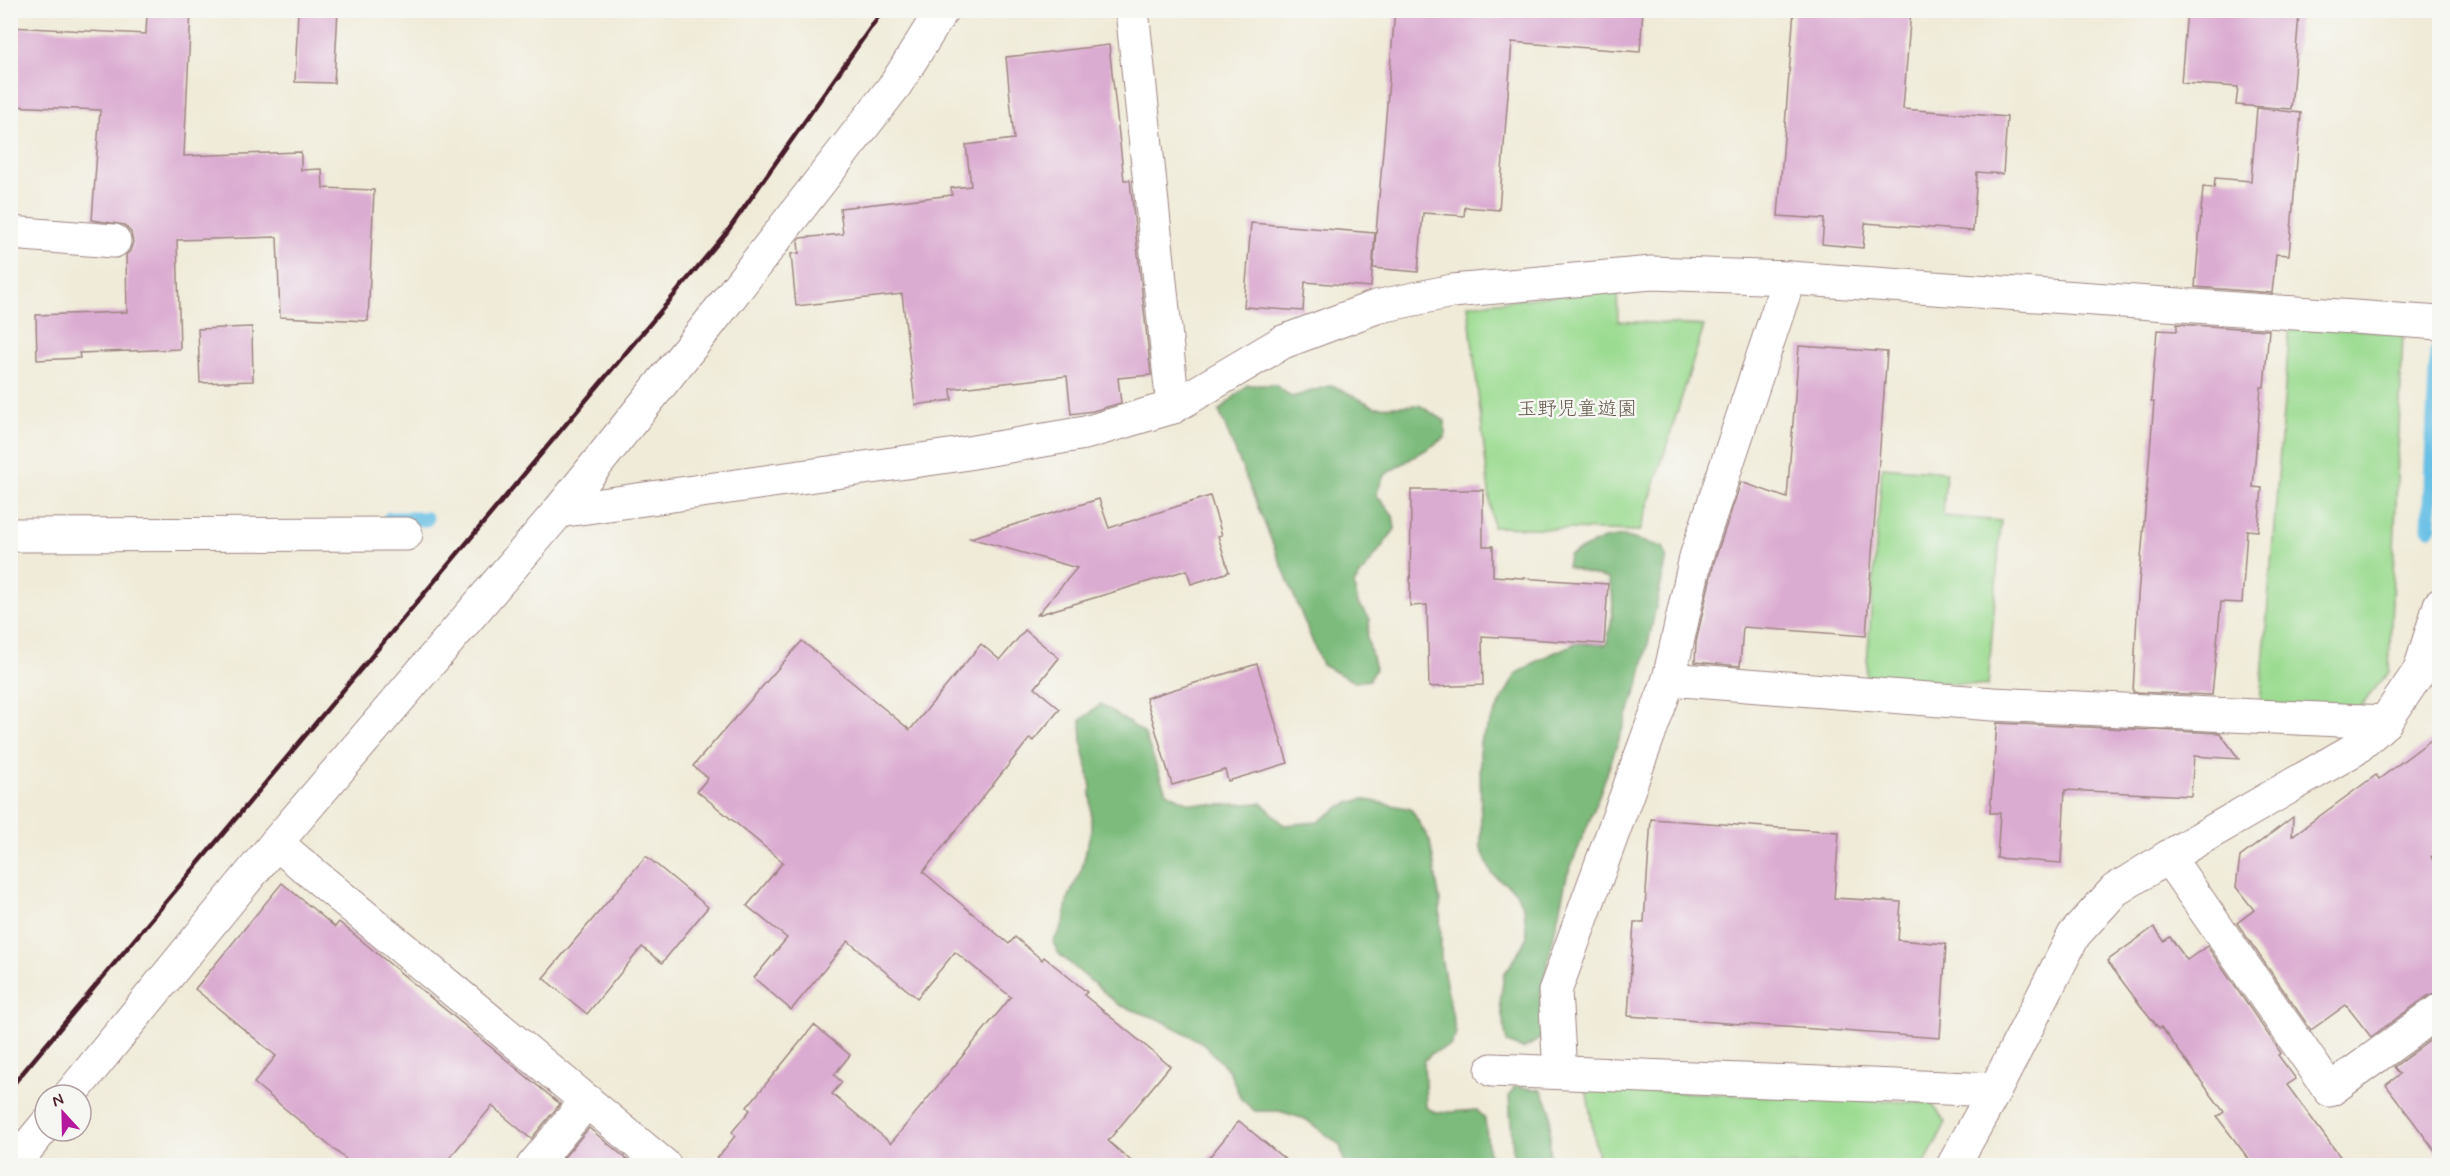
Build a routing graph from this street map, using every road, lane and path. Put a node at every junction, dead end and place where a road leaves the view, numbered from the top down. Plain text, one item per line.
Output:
1 (942, 10) edge
2 (1132, 10) edge
3 (10, 233) edge
4 (114, 242) dead end
5 (1789, 278) junction
6 (2439, 323) edge
7 (1173, 407) junction
8 (559, 511) junction
9 (406, 534) dead end
10 (10, 535) edge
11 (2439, 605) edge
12 (1669, 679) junction
13 (2385, 722) junction
14 (276, 843) junction
15 (2168, 856) junction
16 (2439, 1010) edge
17 (1492, 1070) dead end
18 (1560, 1072) junction
19 (80, 1083) edge
20 (1995, 1090) junction
21 (586, 1101) junction
22 (34, 1143) edge
23 (21, 1162) edge
24 (533, 1166) edge
25 (665, 1166) edge
26 (1953, 1166) edge

1 - 8 street
2 - 7 street
3 - 4 street
5 - 6 street
5 - 7 street
5 - 12 street
7 - 8 street
8 - 14 street
9 - 10 street
11 - 13 street
12 - 13 street
12 - 18 street
13 - 15 street
14 - 19 street
14 - 21 street
15 - 16 street
15 - 20 street
17 - 18 street
18 - 20 street
20 - 26 street
21 - 24 street
21 - 25 street
22 - 23 street

